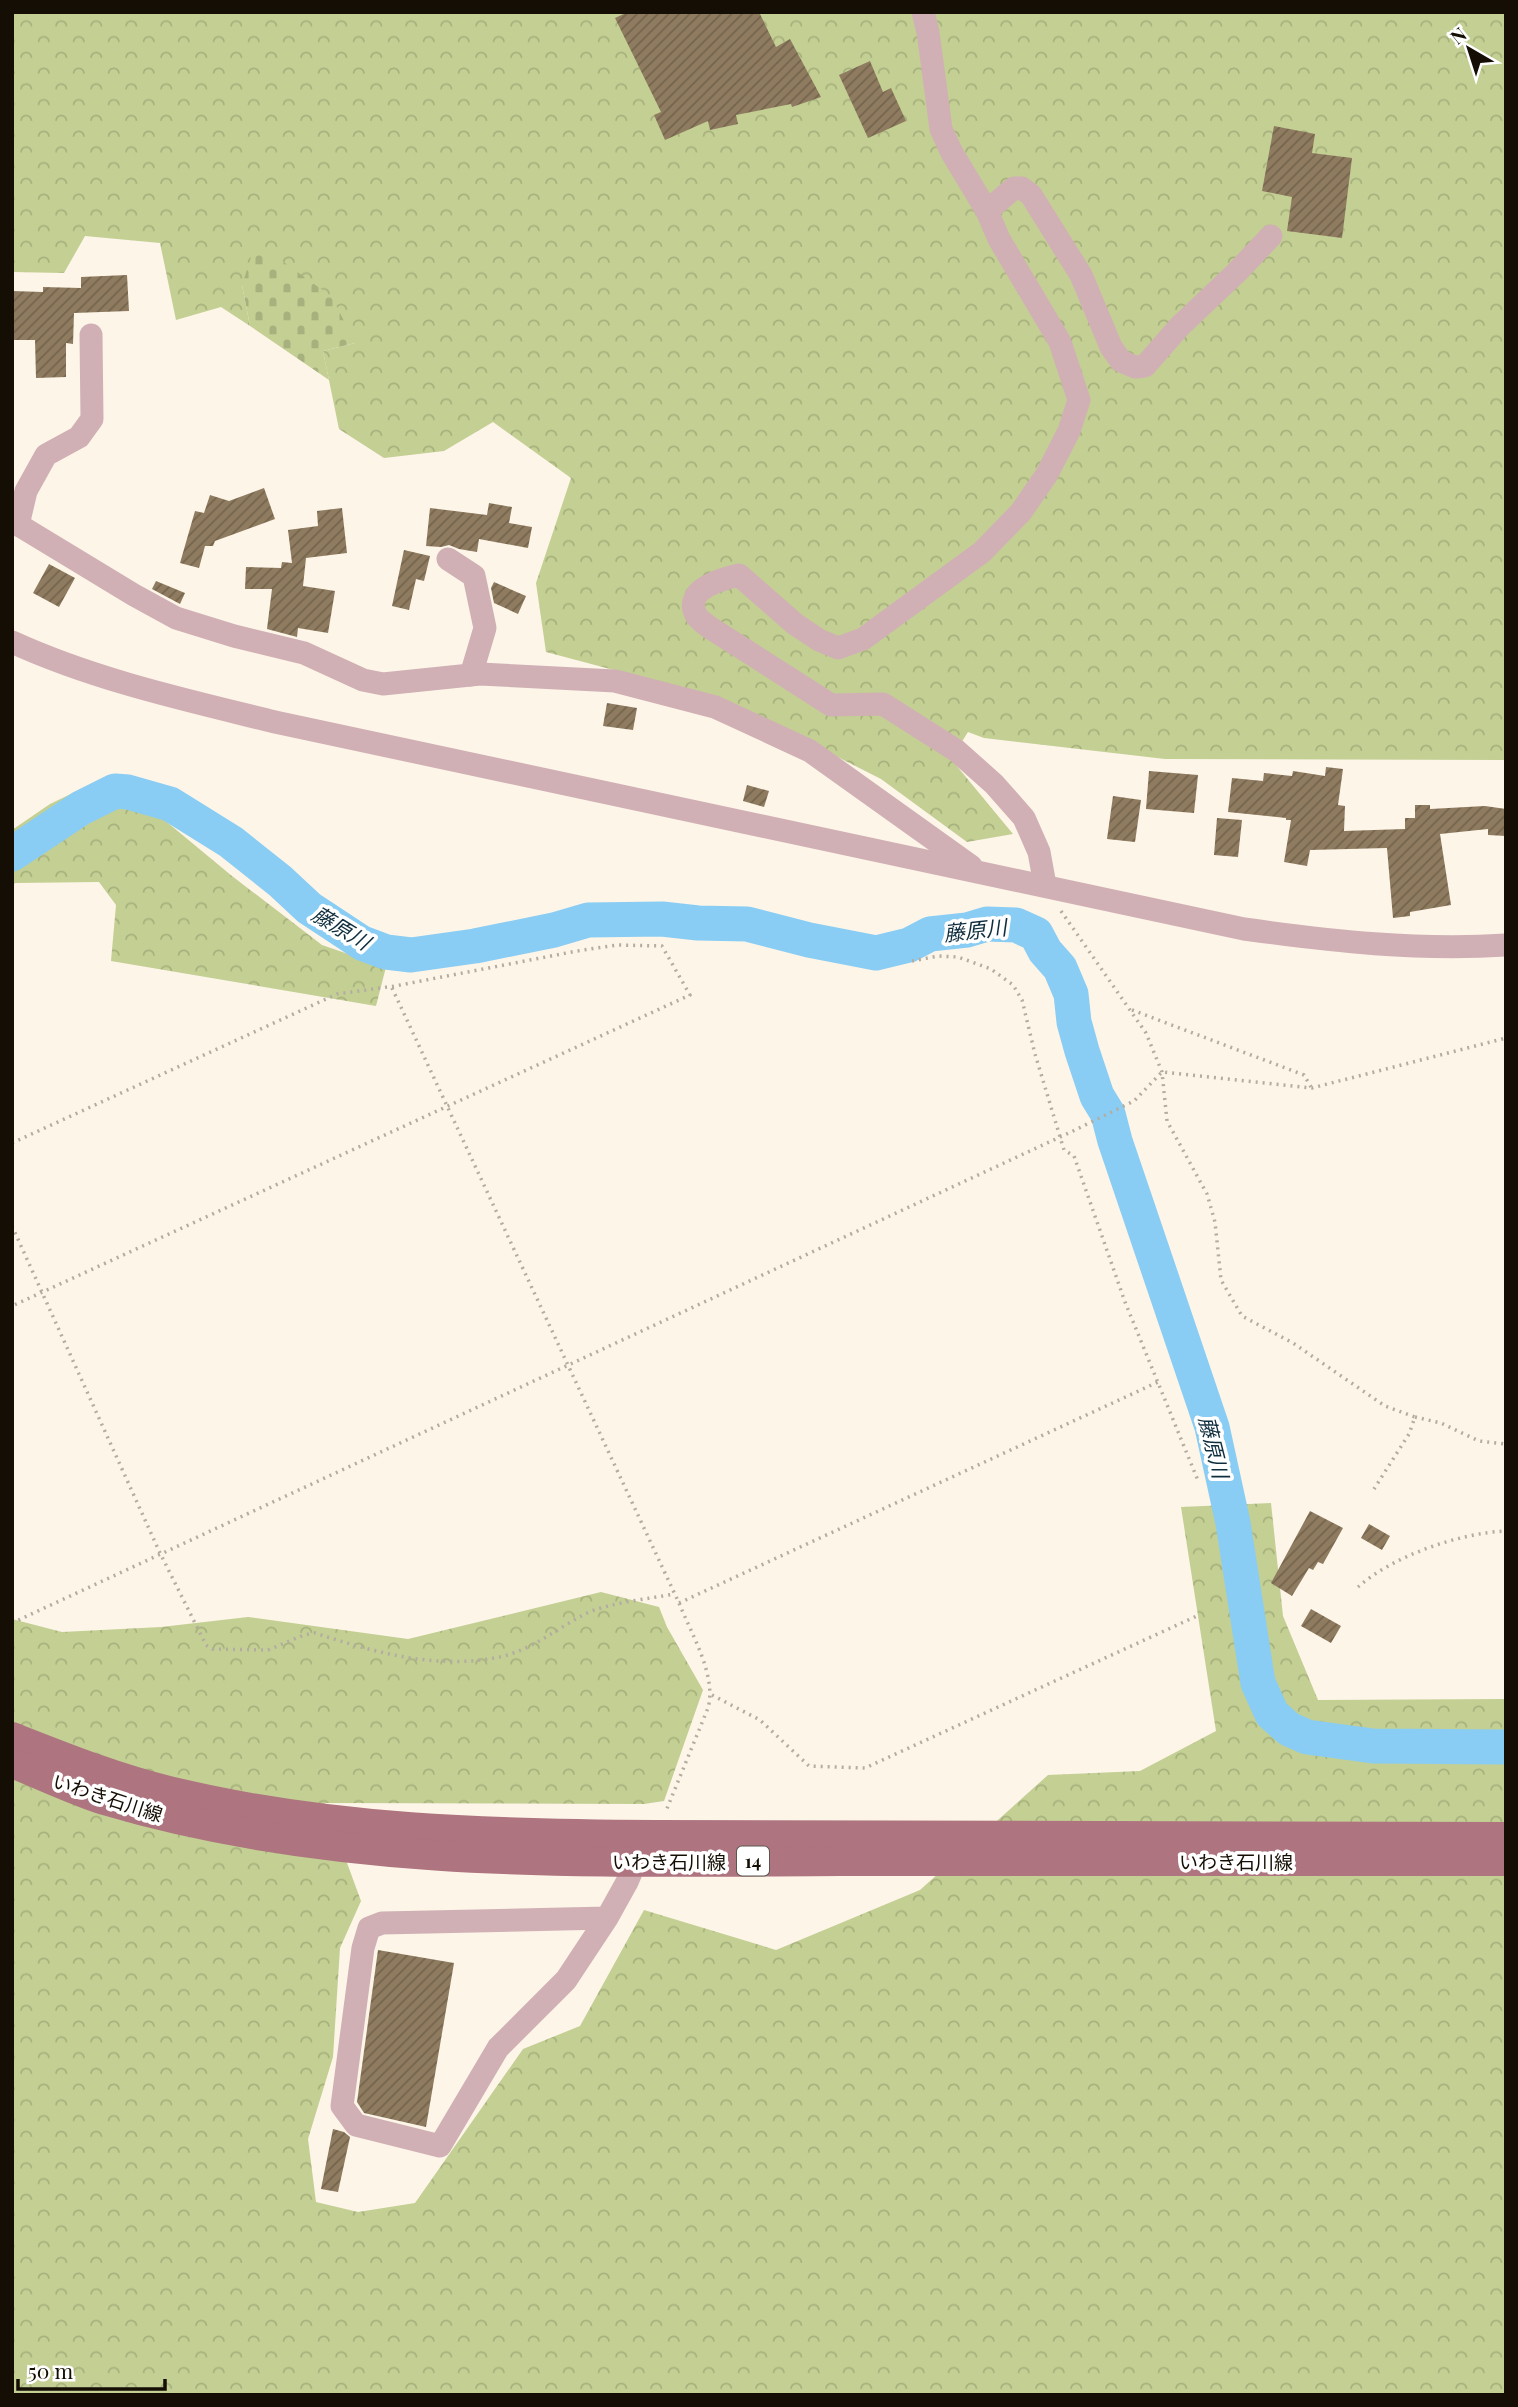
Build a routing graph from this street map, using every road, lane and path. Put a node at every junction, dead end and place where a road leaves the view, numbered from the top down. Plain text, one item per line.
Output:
1 (923, 12) edge
2 (987, 211) junction
3 (1271, 236) dead end
4 (91, 335) dead end
5 (15, 523) edge
6 (448, 559) dead end
7 (12, 642) edge
8 (471, 675) junction
9 (977, 870) junction
10 (1045, 885) junction
11 (1506, 945) edge
12 (912, 961) dead end
13 (392, 988) dead end
14 (1130, 1009) junction
15 (1506, 1038) edge
16 (1162, 1072) junction
17 (1312, 1088) junction
18 (446, 1106) junction
19 (1060, 1137) junction
20 (12, 1143) edge
21 (12, 1226) edge
22 (43, 1292) junction
23 (12, 1306) edge
24 (566, 1365) junction
25 (1158, 1382) junction
26 (1415, 1418) junction
27 (1506, 1444) edge
28 (1199, 1483) dead end
29 (1374, 1489) dead end
30 (1506, 1531) edge
31 (160, 1553) junction
32 (1358, 1587) dead end
33 (674, 1594) junction
34 (679, 1603) junction
35 (1199, 1615) dead end
36 (12, 1623) edge
37 (712, 1695) junction
38 (12, 1737) edge
39 (12, 1763) edge
40 (656, 1835) junction
41 (1506, 1837) edge
42 (636, 1861) junction
43 (1506, 1861) edge
44 (607, 1918) junction

1 - 2 street
2 - 3 street
2 - 10 street
4 - 5 street
5 - 8 street
6 - 8 street
7 - 9 street
8 - 9 street
9 - 10 street
10 - 11 street
10 - 14 path
12 - 19 path
13 - 18 path
14 - 16 path
14 - 17 path
15 - 17 path
16 - 17 path
16 - 19 path
16 - 26 path
18 - 20 path
18 - 22 path
18 - 24 path
19 - 24 path
19 - 25 path
21 - 22 path
22 - 23 path
22 - 31 path
24 - 31 path
24 - 33 path
25 - 28 path
25 - 34 path
26 - 27 path
26 - 29 path
30 - 32 path
31 - 33 path
31 - 36 path
33 - 34 path
34 - 37 path
35 - 37 path
37 - 40 path
38 - 40 main road, いわき石川線 / 14
39 - 42 main road, いわき石川線 / 14
40 - 41 main road, いわき石川線 / 14
42 - 43 main road, いわき石川線 / 14
42 - 44 street
44 - 44 street

